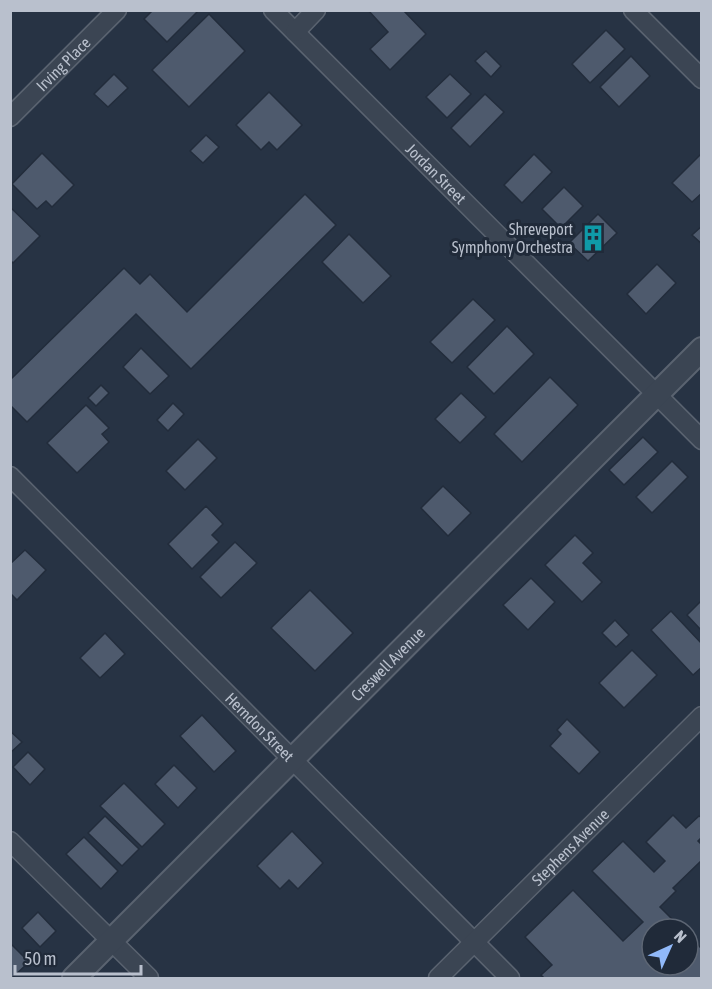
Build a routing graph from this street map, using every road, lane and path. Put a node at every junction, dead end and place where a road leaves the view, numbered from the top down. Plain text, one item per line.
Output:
1 (117, 10) edge
2 (273, 10) edge
3 (316, 10) edge
4 (633, 10) edge
5 (294, 32) junction
6 (702, 79) edge
7 (10, 117) edge
8 (702, 349) edge
9 (657, 395) junction
10 (702, 440) edge
11 (10, 476) edge
12 (702, 716) edge
13 (293, 759) junction
14 (10, 841) edge
15 (112, 941) junction
16 (475, 943) junction
17 (74, 978) edge
18 (149, 978) edge
19 (438, 978) edge
20 (510, 978) edge

1 - 7 street, Irving Place
2 - 5 street, Jordan Street
3 - 5 street
4 - 6 street
5 - 9 street, Jordan Street
8 - 9 street, Creswell Avenue
9 - 10 street, Jordan Street
9 - 13 street, Creswell Avenue
11 - 13 street, Herndon Street
12 - 16 street, Stephens Avenue
13 - 15 street, Creswell Avenue
13 - 16 street, Herndon Street
14 - 15 street
15 - 17 street, Creswell Avenue
15 - 18 street
16 - 19 street, Stephens Avenue
16 - 20 street, Herndon Street

